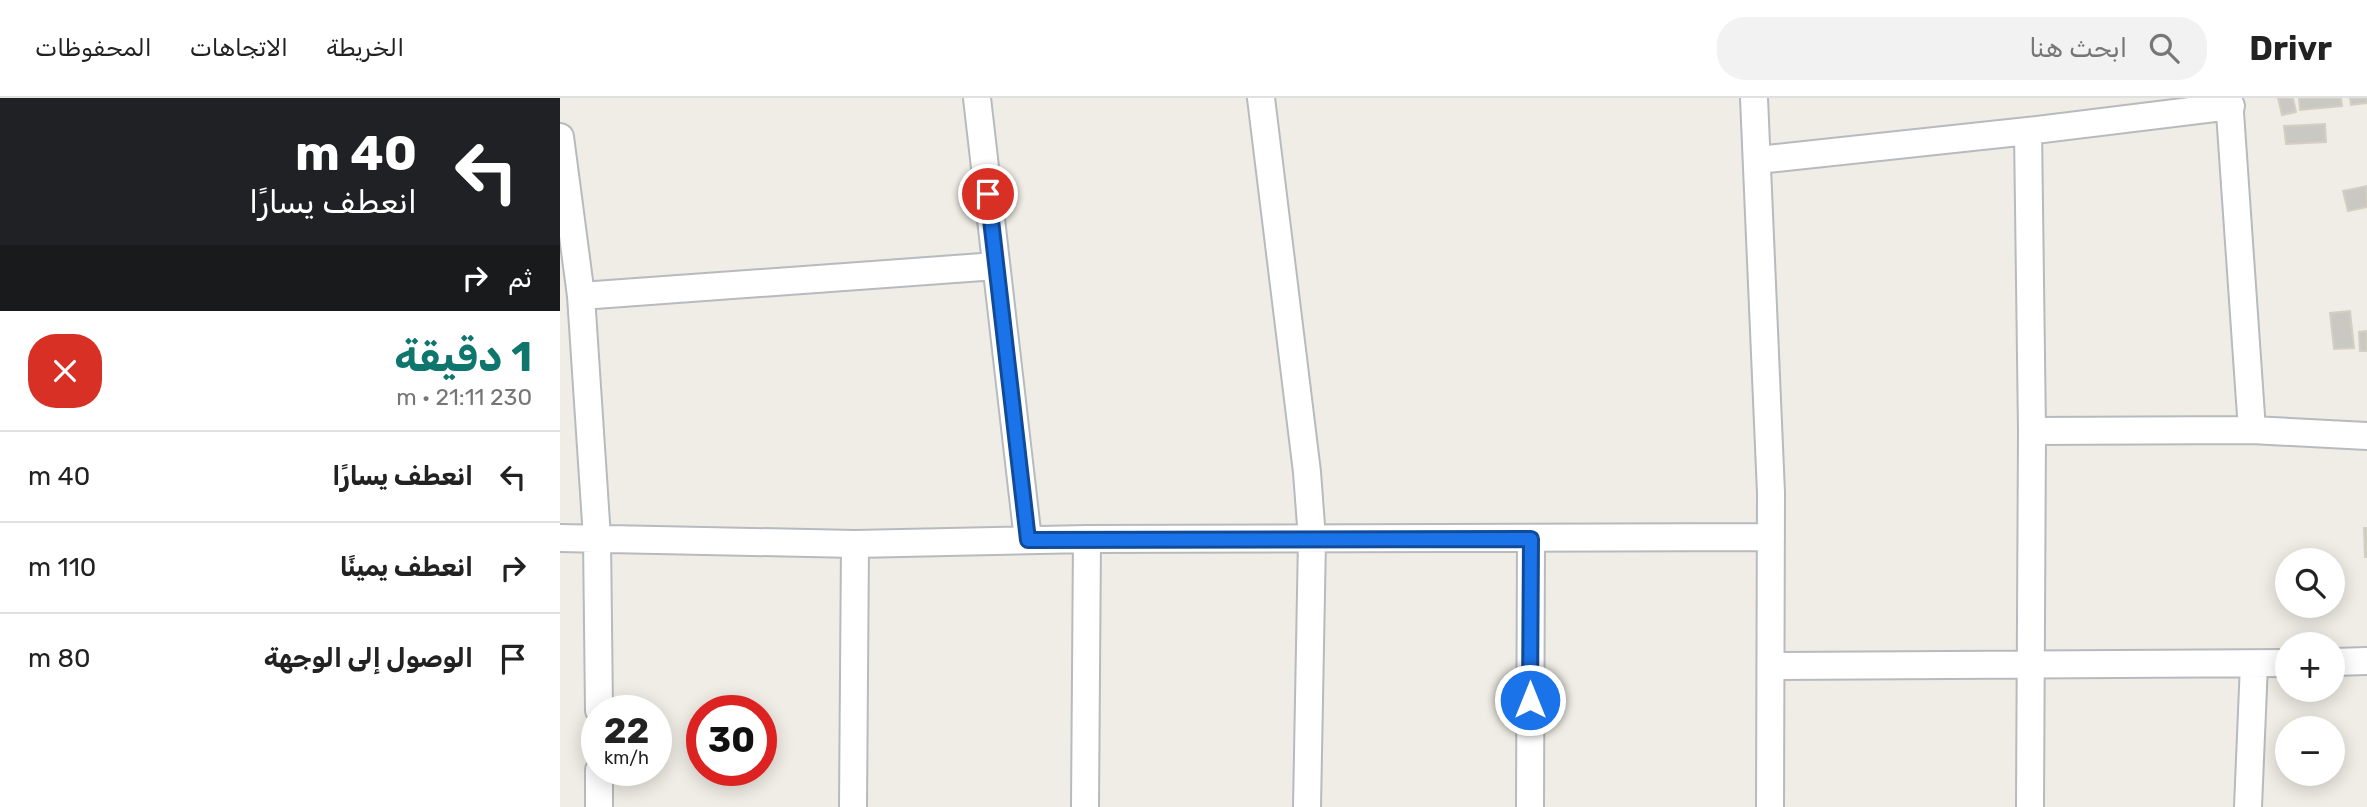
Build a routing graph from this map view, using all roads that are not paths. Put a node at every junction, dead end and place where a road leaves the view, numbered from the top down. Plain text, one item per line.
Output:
1 (977, 98) edge
2 (1261, 98) edge
3 (1754, 98) edge
4 (2230, 102) edge
5 (2028, 131) junction
6 (560, 137) edge
7 (1758, 160) junction
8 (996, 266) junction
9 (581, 296) junction
10 (2032, 430) junction
11 (2252, 430) junction
12 (2367, 436) edge
13 (1771, 537) junction
14 (560, 538) edge
15 (597, 538) junction
16 (1312, 539) junction
17 (1531, 539) junction
18 (1028, 540) junction
19 (1087, 540) junction
20 (855, 544) junction
21 (2367, 661) edge
22 (2345, 662) edge
23 (2032, 663) junction
24 (2275, 663) edge
25 (2254, 664) junction
26 (1771, 666) junction
27 (598, 695) edge
28 (599, 786) edge
29 (599, 807) edge
30 (853, 807) edge
31 (1086, 807) edge
32 (1307, 807) edge
33 (1530, 807) edge
34 (1770, 807) edge
35 (2030, 807) edge
36 (2248, 807) edge

1 - 8 street
2 - 16 street
3 - 7 street
4 - 5 street
4 - 11 street
5 - 7 street
5 - 10 street
6 - 9 street
7 - 13 street
8 - 9 street
8 - 18 street
9 - 15 street
10 - 11 street
10 - 23 street
11 - 12 street
13 - 17 street
13 - 26 street
14 - 15 street
15 - 20 street
15 - 27 street
16 - 17 street
16 - 19 street
16 - 32 street
17 - 33 street
18 - 19 street
18 - 20 street
19 - 31 street
20 - 30 street
21 - 22 street
23 - 25 street
23 - 26 street
23 - 35 street
24 - 25 street
25 - 36 street
26 - 34 street
28 - 29 street

